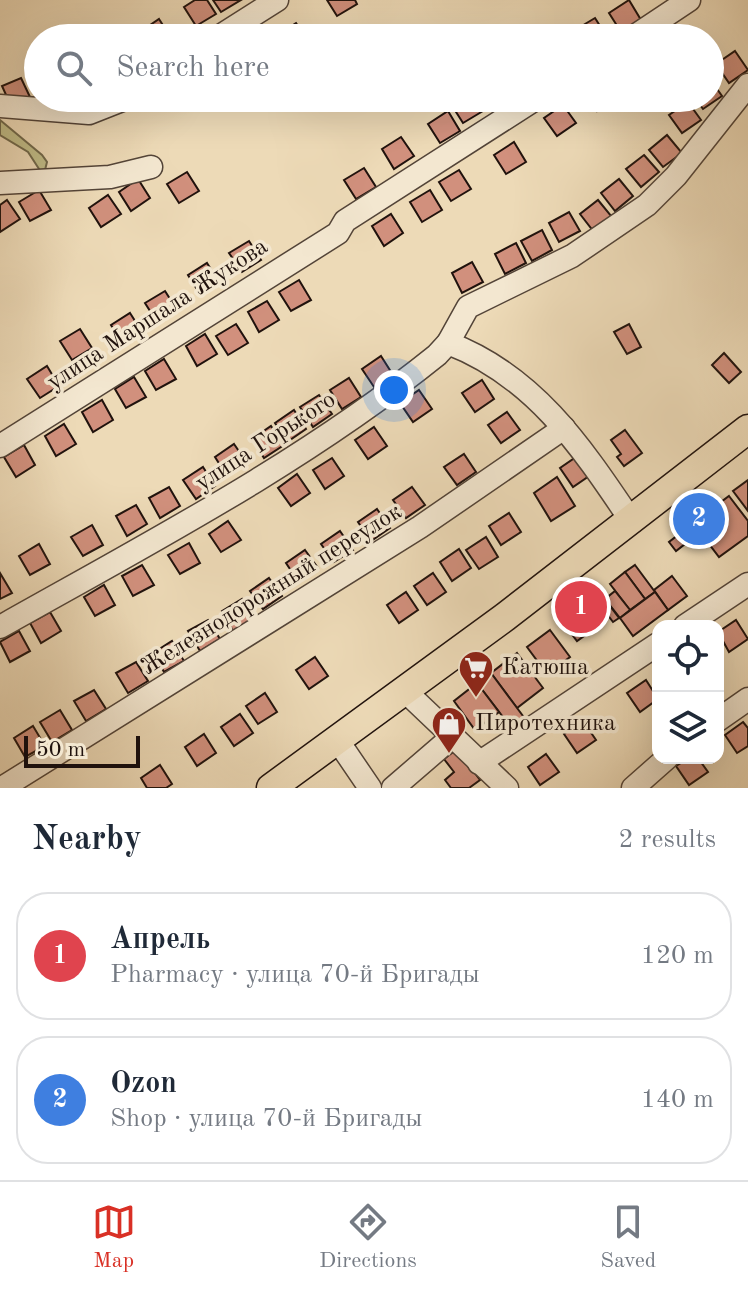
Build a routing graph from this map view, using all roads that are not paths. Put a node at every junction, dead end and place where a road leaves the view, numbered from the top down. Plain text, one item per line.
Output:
1 (277, 0) edge
2 (689, 0) edge
3 (239, 24) edge
4 (653, 24) edge
5 (748, 85) edge
6 (0, 106) edge
7 (24, 108) edge
8 (515, 112) edge
9 (151, 167) dead end
10 (0, 183) edge
11 (448, 343) junction
12 (564, 428) junction
13 (748, 429) edge
14 (0, 446) edge
15 (632, 522) junction
16 (748, 584) edge
17 (694, 620) edge
18 (0, 627) edge
19 (652, 648) edge
20 (405, 691) junction
21 (748, 699) edge
22 (724, 716) edge
23 (451, 738) junction
24 (338, 741) junction
25 (479, 763) junction
26 (663, 764) edge
27 (650, 784) edge
28 (2, 788) edge
29 (271, 788) edge
30 (369, 788) edge
31 (393, 788) edge
32 (507, 788) edge

1 - 3 street
2 - 4 street
5 - 11 street, улица Горького
6 - 7 street
8 - 14 street, улица Маршала Жукова
9 - 10 street
11 - 12 street
11 - 18 street, улица Горького
12 - 15 street
12 - 28 street, Железнодорожный переулок
13 - 15 main road
15 - 20 main road
16 - 17 street
19 - 25 street
20 - 23 street
20 - 24 main road
21 - 22 street
23 - 25 street
23 - 31 street
24 - 29 main road
24 - 30 street
25 - 32 street
26 - 27 street

